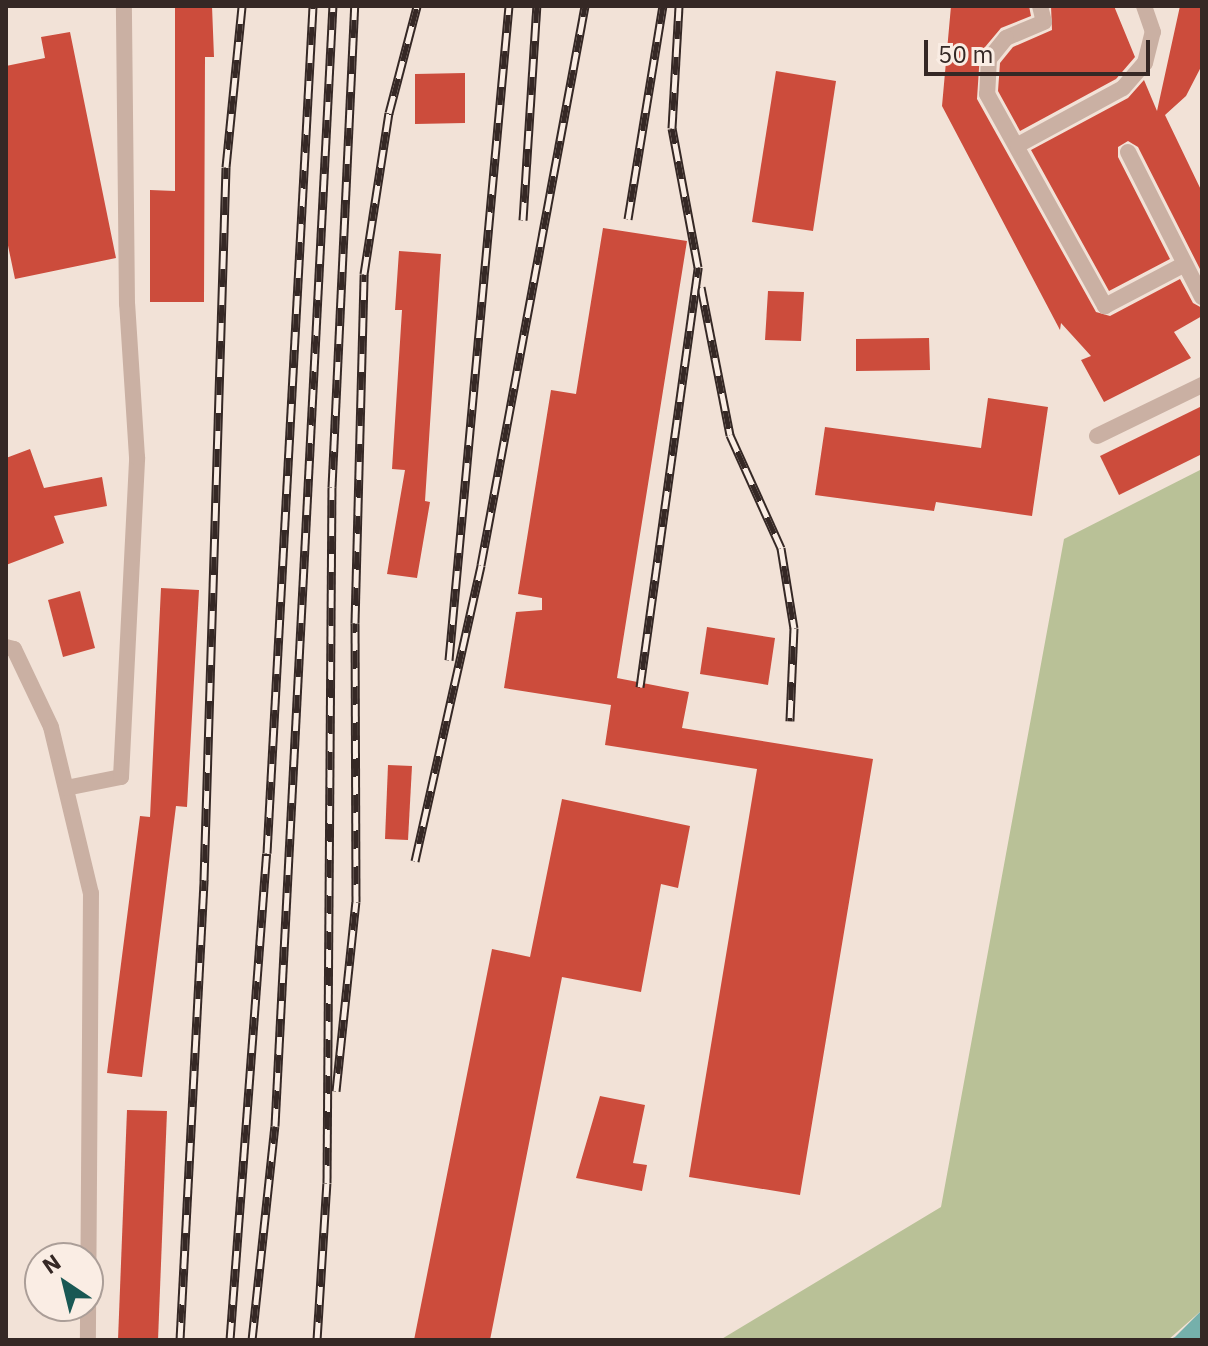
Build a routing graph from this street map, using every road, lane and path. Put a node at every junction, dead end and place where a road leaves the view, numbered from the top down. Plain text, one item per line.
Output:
1 (124, 6) edge
2 (1040, 6) edge
3 (1144, 6) edge
4 (1018, 145) junction
5 (1128, 152) dead end
6 (1185, 264) junction
7 (1202, 297) edge
8 (1202, 385) edge
9 (1097, 436) dead end
10 (6, 647) edge
11 (66, 788) junction
12 (88, 1340) edge

1 - 11 lane
2 - 4 lane
3 - 4 lane
4 - 6 lane
5 - 6 lane
6 - 7 lane
8 - 9 lane
10 - 11 lane
11 - 12 lane

